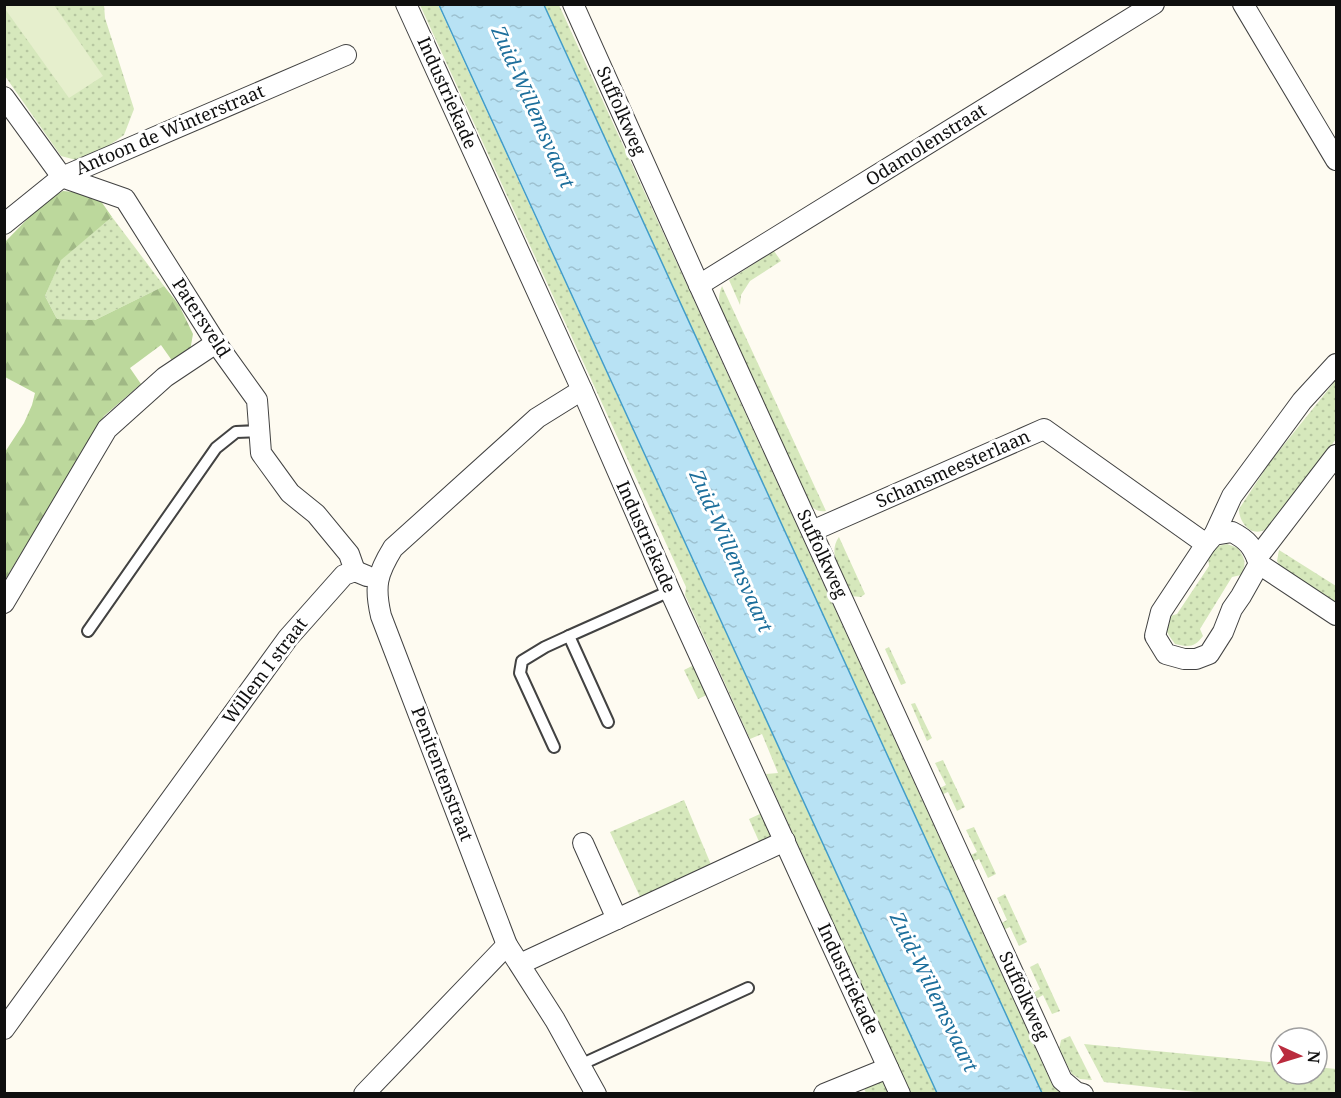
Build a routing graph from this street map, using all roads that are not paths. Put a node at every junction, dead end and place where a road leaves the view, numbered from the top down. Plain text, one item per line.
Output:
1 (406, 4) edge
2 (573, 4) edge
3 (1154, 4) edge
4 (1243, 4) edge
5 (346, 55) dead end
6 (4, 97) edge
7 (1336, 160) edge
8 (62, 177) junction
9 (4, 224) edge
10 (699, 285) junction
11 (216, 343) junction
12 (1336, 364) edge
13 (582, 390) junction
14 (259, 431) junction
15 (1336, 455) edge
16 (812, 531) junction
17 (1210, 539) junction
18 (1258, 561) junction
19 (355, 571) junction
20 (378, 580) junction
21 (670, 591) junction
22 (4, 603) edge
23 (1336, 615) edge
24 (88, 631) dead end
25 (569, 636) junction
26 (608, 722) dead end
27 (554, 747) dead end
28 (785, 842) junction
29 (583, 843) dead end
30 (617, 919) junction
31 (507, 945) junction
32 (520, 964) junction
33 (747, 988) dead end
34 (4, 1029) edge
35 (580, 1065) junction
36 (888, 1068) junction
37 (364, 1094) edge
38 (596, 1094) edge
39 (824, 1094) edge
40 (900, 1094) edge
41 (1083, 1094) edge

1 - 13 street, Industriekade
2 - 10 street, Suffolkweg
3 - 10 street, Odamolenstraat
4 - 7 street
5 - 8 street, Antoon de Winterstraat
6 - 8 street
8 - 9 street, Antoon de Winterstraat
8 - 11 street, Patersveld
10 - 16 street, Suffolkweg
11 - 14 street, Patersveld
11 - 22 street
12 - 17 street
13 - 20 street
13 - 21 street, Industriekade
14 - 19 street, Patersveld
14 - 24 lane
15 - 18 street
16 - 17 street, Schansmeesterlaan
16 - 41 street, Suffolkweg
17 - 18 street
17 - 18 street
18 - 23 street
19 - 20 street
19 - 34 street, Willem I straat
20 - 31 street, Penitentenstraat
21 - 25 lane
21 - 28 street, Industriekade
25 - 26 lane
25 - 27 lane
28 - 30 street
28 - 36 street, Industriekade
29 - 30 street
30 - 32 street
31 - 32 street, Penitentenstraat
31 - 37 street
32 - 35 street, Penitentenstraat
33 - 35 lane
35 - 38 street, Penitentenstraat
36 - 39 street
36 - 40 street, Industriekade

